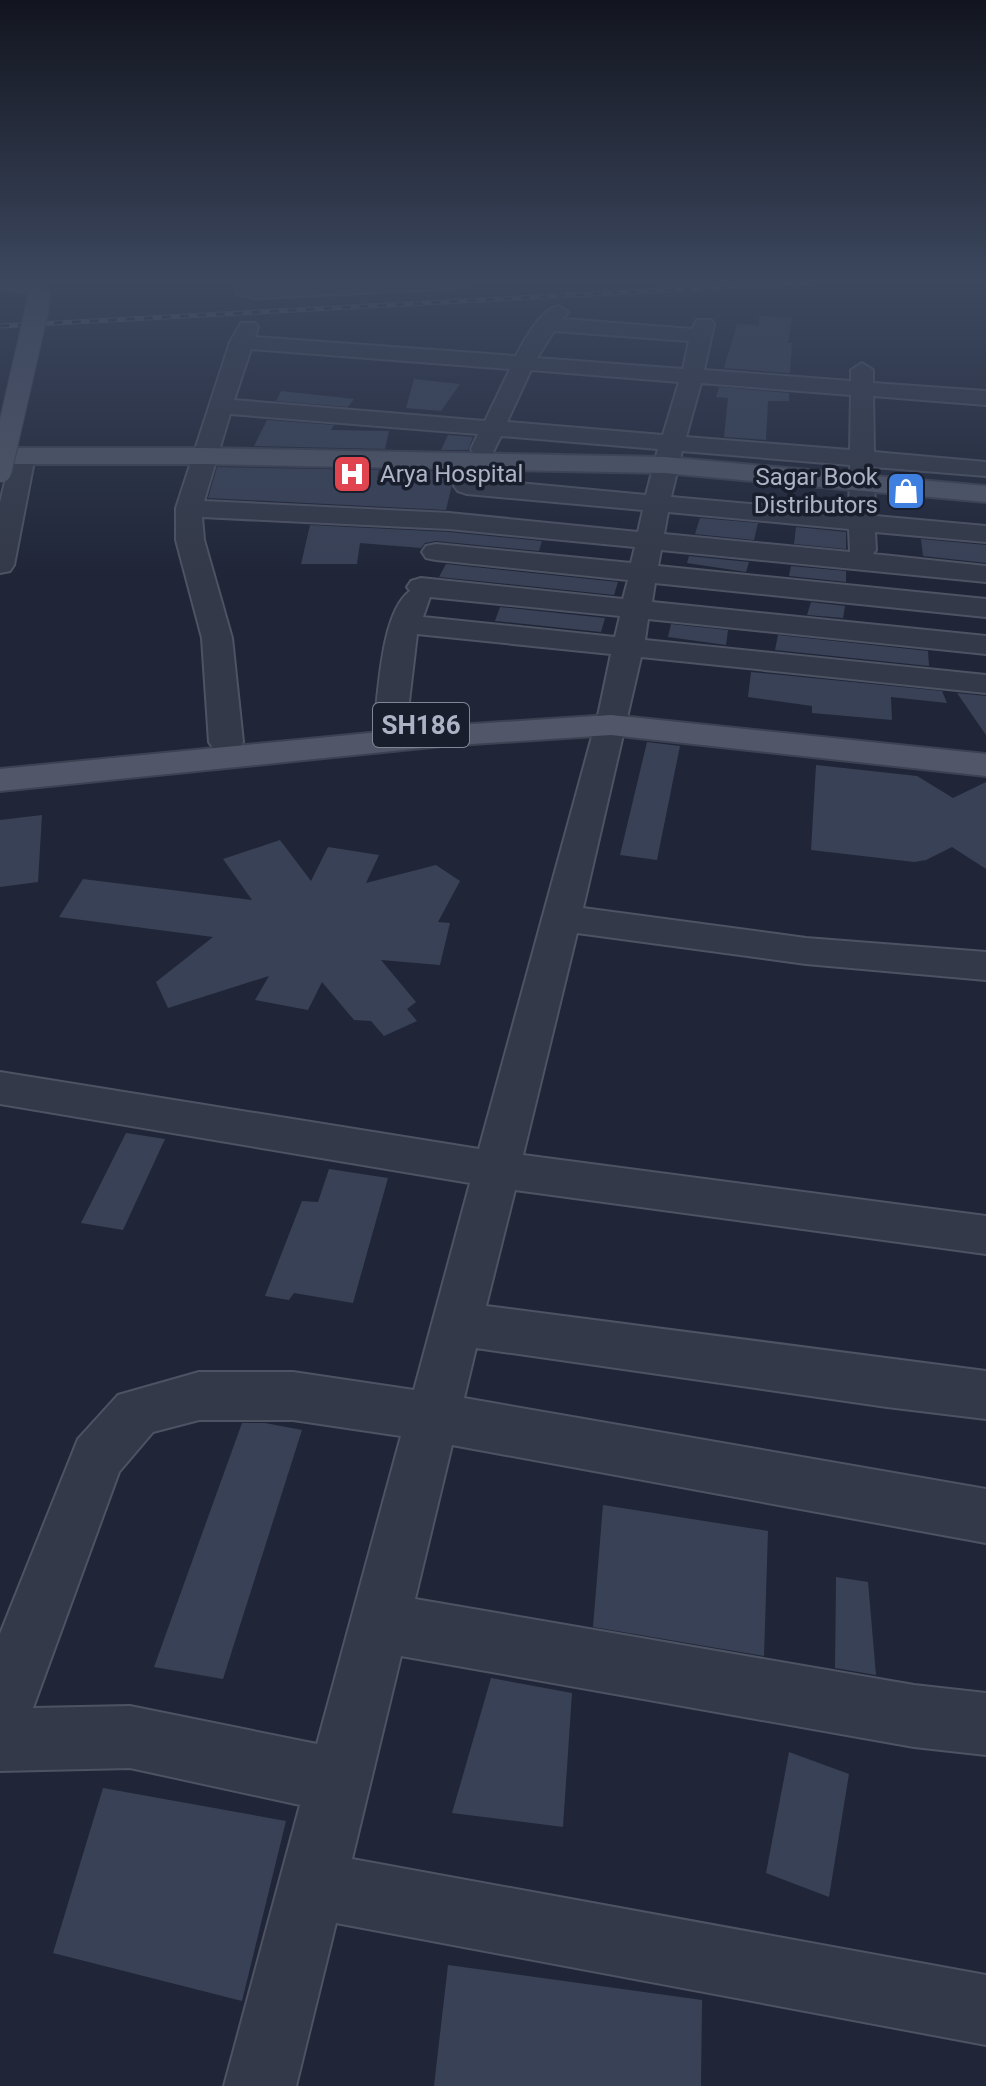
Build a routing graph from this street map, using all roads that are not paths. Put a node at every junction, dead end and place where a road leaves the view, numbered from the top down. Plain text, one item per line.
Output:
1 (21, 379) edge
2 (229, 379) edge
3 (426, 379) edge
4 (483, 379) edge
5 (520, 379) edge
6 (660, 379) edge
7 (986, 379) edge
8 (259, 386) dead end
9 (515, 389) junction
10 (684, 393) junction
11 (224, 395) junction
12 (986, 398) edge
13 (474, 404) dead end
14 (710, 422) dead end
15 (866, 424) junction
16 (832, 432) dead end
17 (12, 456) edge
18 (204, 456) junction
19 (477, 461) junction
20 (986, 469) edge
21 (0, 471) edge
22 (467, 486) junction
23 (986, 494) edge
24 (656, 505) junction
25 (189, 508) junction
26 (449, 521) junction
27 (862, 523) junction
28 (986, 534) edge
29 (649, 540) junction
30 (436, 552) junction
31 (862, 563) junction
32 (0, 565) edge
33 (642, 573) junction
34 (986, 574) edge
35 (421, 587) junction
36 (862, 595) junction
37 (986, 608) edge
38 (634, 609) junction
39 (406, 624) junction
40 (861, 633) junction
41 (986, 645) edge
42 (626, 647) junction
43 (861, 671) junction
44 (986, 684) edge
45 (613, 718) junction
46 (391, 734) junction
47 (226, 742) junction
48 (986, 751) edge
49 (0, 762) edge
50 (986, 765) edge
51 (0, 780) edge
52 (560, 918) junction
53 (986, 966) edge
54 (0, 1088) edge
55 (495, 1169) junction
56 (986, 1235) edge
57 (456, 1323) junction
58 (986, 1395) edge
59 (432, 1417) junction
60 (986, 1516) edge
61 (379, 1622) junction
62 (0, 1713) edge
63 (986, 1724) edge
64 (0, 1740) edge
65 (339, 1781) junction
66 (312, 1885) junction
67 (986, 2010) edge
68 (260, 2086) edge

1 - 21 main road, bridge
2 - 11 street
3 - 9 street
4 - 9 street
5 - 9 street
6 - 10 street
7 - 15 street
8 - 11 street
9 - 10 street
9 - 10 street
9 - 10 street
9 - 11 street
9 - 13 street
9 - 19 street
10 - 14 street
10 - 15 main road
10 - 15 street
10 - 15 street
10 - 19 main road
10 - 24 street
11 - 18 street
12 - 15 street
15 - 16 street
15 - 20 street
15 - 23 main road
15 - 27 street
17 - 18 main road
17 - 32 street
18 - 19 main road
18 - 25 street
19 - 22 street
22 - 24 street
22 - 26 street
24 - 27 street
24 - 29 street
25 - 26 street
25 - 47 street
26 - 29 street
26 - 30 street
27 - 28 street
27 - 31 street
29 - 31 street
29 - 33 street
30 - 33 street
30 - 35 street
31 - 34 street
31 - 36 street
33 - 36 street
33 - 38 street
35 - 38 street
35 - 39 street
36 - 37 street
36 - 40 street
38 - 40 street
38 - 42 street
39 - 42 street
39 - 46 street
40 - 41 street
40 - 43 street
42 - 43 street
42 - 45 street
43 - 44 street
45 - 46 main road
45 - 48 main road
45 - 50 main road
45 - 52 street
46 - 47 main road, SH186
46 - 51 main road
47 - 49 main road
52 - 53 street
52 - 55 street
54 - 55 street
55 - 56 street
55 - 57 street
57 - 58 street
57 - 59 street
59 - 60 street
59 - 61 street
59 - 62 street
61 - 63 street
61 - 65 street
64 - 65 street
65 - 66 street
66 - 67 street
66 - 68 street

